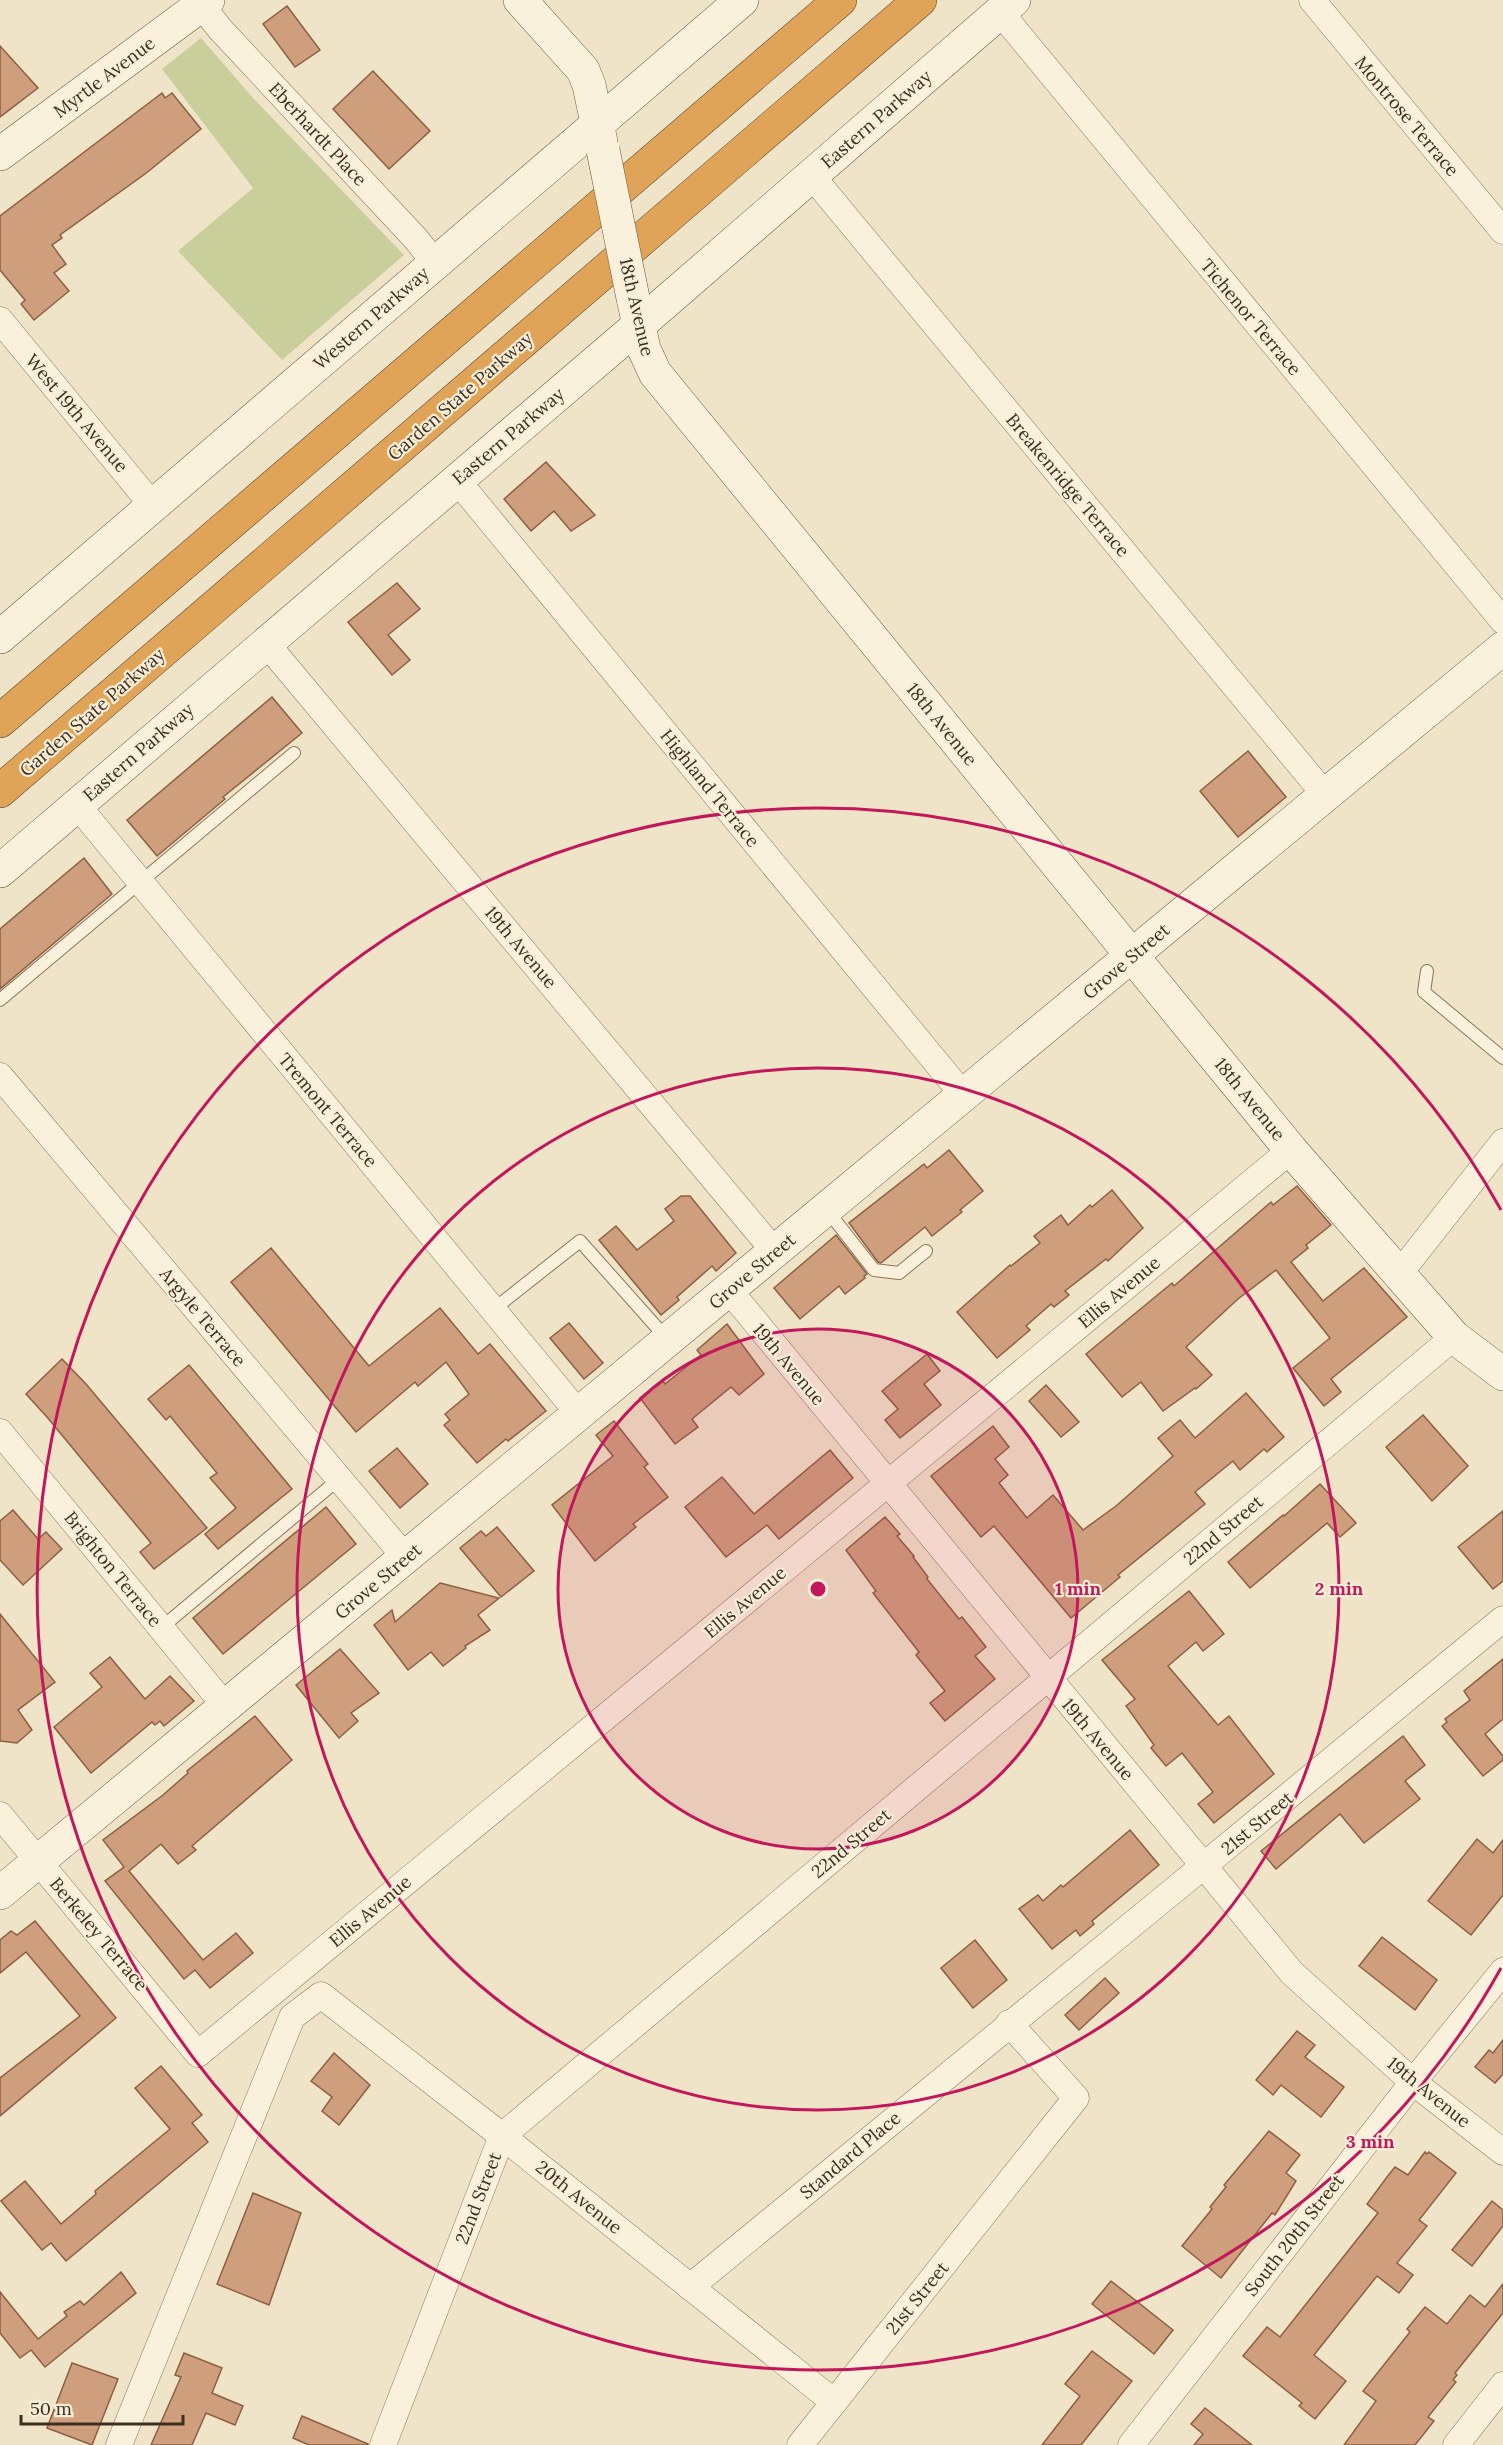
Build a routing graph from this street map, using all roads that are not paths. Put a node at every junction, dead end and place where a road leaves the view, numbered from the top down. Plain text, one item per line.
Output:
1 (520, 0) edge
2 (742, 0) edge
3 (840, 0) edge
4 (920, 0) edge
5 (1312, 0) edge
6 (204, 3) edge
7 (1007, 6) edge
8 (600, 137) junction
9 (0, 154) edge
10 (811, 175) junction
11 (1503, 231) edge
12 (435, 263) junction
13 (636, 311) junction
14 (0, 320) edge
15 (456, 480) junction
16 (153, 506) junction
17 (1503, 621) edge
18 (0, 637) edge
19 (266, 643) junction
20 (1503, 648) edge
21 (0, 722) edge
22 (294, 753) dead end
23 (0, 791) edge
24 (1326, 796) junction
25 (77, 805) junction
26 (0, 871) edge
27 (133, 889) junction
28 (1132, 956) junction
29 (1427, 971) dead end
30 (0, 1000) edge
31 (1503, 1058) edge
32 (0, 1076) edge
33 (964, 1096) junction
34 (1503, 1142) edge
35 (1292, 1150) junction
36 (827, 1209) junction
37 (926, 1251) dead end
38 (776, 1252) junction
39 (1399, 1274) junction
40 (729, 1290) junction
41 (494, 1310) junction
42 (1454, 1337) junction
43 (669, 1340) junction
44 (1503, 1374) edge
45 (579, 1414) junction
46 (0, 1432) edge
47 (339, 1479) junction
48 (888, 1483) junction
49 (406, 1558) junction
50 (1503, 1619) edge
51 (161, 1628) junction
52 (1048, 1677) junction
53 (226, 1707) junction
54 (0, 1815) edge
55 (38, 1861) junction
56 (1204, 1867) junction
57 (0, 1893) edge
58 (1503, 1971) edge
59 (1009, 2023) junction
60 (198, 2054) joint
61 (1413, 2082) junction
62 (502, 2136) junction
63 (1503, 2152) edge
64 (690, 2287) junction
65 (1503, 2385) edge
66 (834, 2402) junction
67 (118, 2445) edge
68 (383, 2445) edge
69 (800, 2445) edge
70 (1131, 2445) edge
71 (1456, 2445) edge

1 - 8 main road, 18th Avenue
2 - 8 main road, Western Parkway
3 - 21 highway
4 - 23 highway, Garden State Parkway
5 - 11 street, Montrose Terrace
6 - 9 main road, Myrtle Avenue
6 - 12 street, Eberhardt Place
7 - 10 main road, Eastern Parkway
7 - 17 street, Tichenor Terrace
8 - 12 main road, Western Parkway
8 - 13 main road, 18th Avenue, bridge
10 - 13 main road, Eastern Parkway
10 - 24 street, Breakenridge Terrace
12 - 16 main road, Western Parkway
13 - 15 main road, Eastern Parkway
13 - 28 main road, 18th Avenue
14 - 16 street, West 19th Avenue
15 - 19 main road, Eastern Parkway
15 - 33 street, Highland Terrace
16 - 18 main road, Western Parkway
19 - 25 main road, Eastern Parkway
19 - 38 street, 19th Avenue
20 - 24 main road, Grove Street
22 - 27 lane
24 - 28 main road, Grove Street
25 - 26 main road, Eastern Parkway
25 - 27 street, Tremont Terrace
27 - 30 lane
27 - 41 street, Tremont Terrace
28 - 33 main road, Grove Street
28 - 35 main road, 18th Avenue
29 - 31 lane
32 - 47 street, Argyle Terrace
33 - 36 main road, Grove Street
34 - 39 street
35 - 39 main road, 18th Avenue
35 - 48 street, Ellis Avenue
36 - 37 lane
36 - 38 main road, Grove Street
38 - 40 main road, Grove Street
39 - 42 main road, 18th Avenue
40 - 43 main road, Grove Street
40 - 48 street, 19th Avenue
41 - 43 lane
41 - 45 street, Tremont Terrace
42 - 44 main road, 18th Avenue
42 - 52 street, 22nd Street
43 - 45 main road, Grove Street
45 - 49 main road, Grove Street
46 - 51 street, Brighton Terrace
47 - 49 street, Argyle Terrace
47 - 51 lane
48 - 52 street, 19th Avenue
48 - 60 street, Ellis Avenue
49 - 53 main road, Grove Street
50 - 56 street, 21st Street
51 - 53 street, Brighton Terrace
52 - 56 street, 19th Avenue
52 - 62 street, 22nd Street
53 - 55 main road, Grove Street
54 - 55 street, Berkeley Terrace
55 - 57 main road, Grove Street
55 - 60 street, Berkeley Terrace
56 - 59 street, 21st Street
56 - 61 street, 19th Avenue
58 - 61 street, South 20th Street
59 - 64 street, Standard Place
59 - 66 street, 21st Street
61 - 63 street, 19th Avenue
61 - 70 street, South 20th Street
62 - 64 street, 20th Avenue
62 - 67 street, 20th Avenue
62 - 68 street, 22nd Street
64 - 66 street, 20th Avenue
65 - 71 street
66 - 69 street, 21st Street

